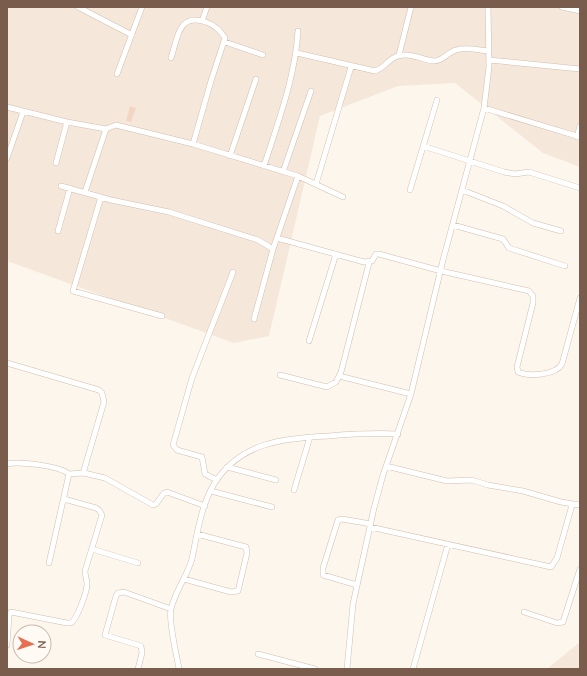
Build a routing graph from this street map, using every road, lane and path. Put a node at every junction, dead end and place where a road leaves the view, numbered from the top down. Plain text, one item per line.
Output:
1 (78, 7) edge
2 (142, 7) edge
3 (207, 7) edge
4 (411, 7) edge
5 (488, 7) edge
6 (562, 7) edge
7 (580, 11) edge
8 (202, 21) junction
9 (298, 31) dead end
10 (132, 35) junction
11 (225, 42) junction
12 (489, 51) junction
13 (297, 53) junction
14 (399, 55) junction
15 (263, 56) dead end
16 (171, 58) dead end
17 (489, 60) junction
18 (351, 66) junction
19 (580, 69) edge
20 (117, 74) dead end
21 (256, 79) dead end
22 (311, 91) dead end
23 (437, 100) dead end
24 (7, 107) edge
25 (484, 108) junction
26 (23, 112) junction
27 (67, 122) junction
28 (580, 126) edge
29 (106, 129) junction
30 (579, 137) edge
31 (193, 144) junction
32 (423, 146) junction
33 (230, 156) junction
34 (7, 158) edge
35 (470, 160) junction
36 (56, 163) dead end
37 (264, 166) junction
38 (283, 172) junction
39 (298, 176) junction
40 (316, 184) junction
41 (61, 186) dead end
42 (70, 188) junction
43 (580, 188) edge
44 (410, 190) dead end
45 (462, 190) junction
46 (85, 192) junction
47 (101, 197) junction
48 (343, 197) dead end
49 (453, 225) junction
50 (58, 231) dead end
51 (561, 231) dead end
52 (277, 238) junction
53 (274, 249) junction
54 (336, 254) junction
55 (369, 263) junction
56 (565, 266) dead end
57 (441, 271) junction
58 (233, 272) dead end
59 (580, 298) edge
60 (578, 312) edge
61 (162, 316) dead end
62 (254, 319) dead end
63 (309, 341) dead end
64 (7, 363) edge
65 (280, 374) dead end
66 (339, 376) junction
67 (411, 394) junction
68 (398, 434) junction
69 (310, 437) junction
70 (7, 464) edge
71 (386, 466) junction
72 (228, 467) junction
73 (84, 473) junction
74 (69, 474) junction
75 (217, 480) junction
76 (276, 480) dead end
77 (294, 490) dead end
78 (211, 491) junction
79 (64, 499) junction
80 (572, 504) junction
81 (580, 505) edge
82 (205, 506) junction
83 (272, 507) dead end
84 (370, 525) junction
85 (197, 534) junction
86 (448, 544) junction
87 (92, 549) junction
88 (49, 563) dead end
89 (138, 563) dead end
90 (580, 569) edge
91 (184, 579) junction
92 (357, 585) junction
93 (171, 609) junction
94 (524, 612) dead end
95 (7, 645) edge
96 (258, 654) dead end
97 (138, 669) edge
98 (179, 669) edge
99 (315, 669) edge
100 (347, 669) edge
101 (413, 669) edge

1 - 10 street
2 - 10 street
3 - 8 street
4 - 14 street
5 - 12 street
6 - 7 street
8 - 11 street
8 - 16 street
9 - 13 street
10 - 20 street
11 - 15 street
11 - 31 street
12 - 14 street
12 - 17 street
13 - 18 street
13 - 37 street
14 - 18 street
17 - 19 street
17 - 25 street
18 - 40 street
21 - 33 street
22 - 38 street
23 - 32 street
24 - 26 street
25 - 30 street
25 - 35 street
26 - 27 street
26 - 34 street
27 - 29 street
27 - 36 street
28 - 30 street
29 - 31 street
29 - 46 street
31 - 33 street
32 - 35 street
32 - 44 street
33 - 37 street
35 - 43 street
35 - 45 street
37 - 38 street
38 - 39 street
39 - 40 street
39 - 52 street
40 - 48 street
41 - 42 street
42 - 46 street
42 - 50 street
45 - 49 street
45 - 51 street
46 - 47 street
47 - 53 street
47 - 61 street
49 - 56 street
49 - 57 street
52 - 53 street
52 - 54 street
53 - 62 street
54 - 55 street
54 - 63 street
55 - 57 street
55 - 66 street
57 - 60 street
57 - 67 street
58 - 75 street
59 - 60 street
64 - 73 street
65 - 66 street
66 - 67 street
67 - 68 street
68 - 69 street
68 - 71 street
69 - 72 street
69 - 77 street
70 - 74 street
71 - 80 street
71 - 84 street
72 - 75 street
72 - 76 street
73 - 74 street
73 - 82 street
74 - 79 street
75 - 78 street
78 - 82 street
78 - 83 street
79 - 87 street
79 - 88 street
80 - 81 street
80 - 86 street
82 - 85 street
84 - 86 street
84 - 92 street
84 - 92 street
85 - 91 street
85 - 91 street
86 - 101 street
87 - 89 street
87 - 95 street
90 - 94 street
91 - 93 street
92 - 100 street
93 - 97 street
93 - 98 street
96 - 99 street

